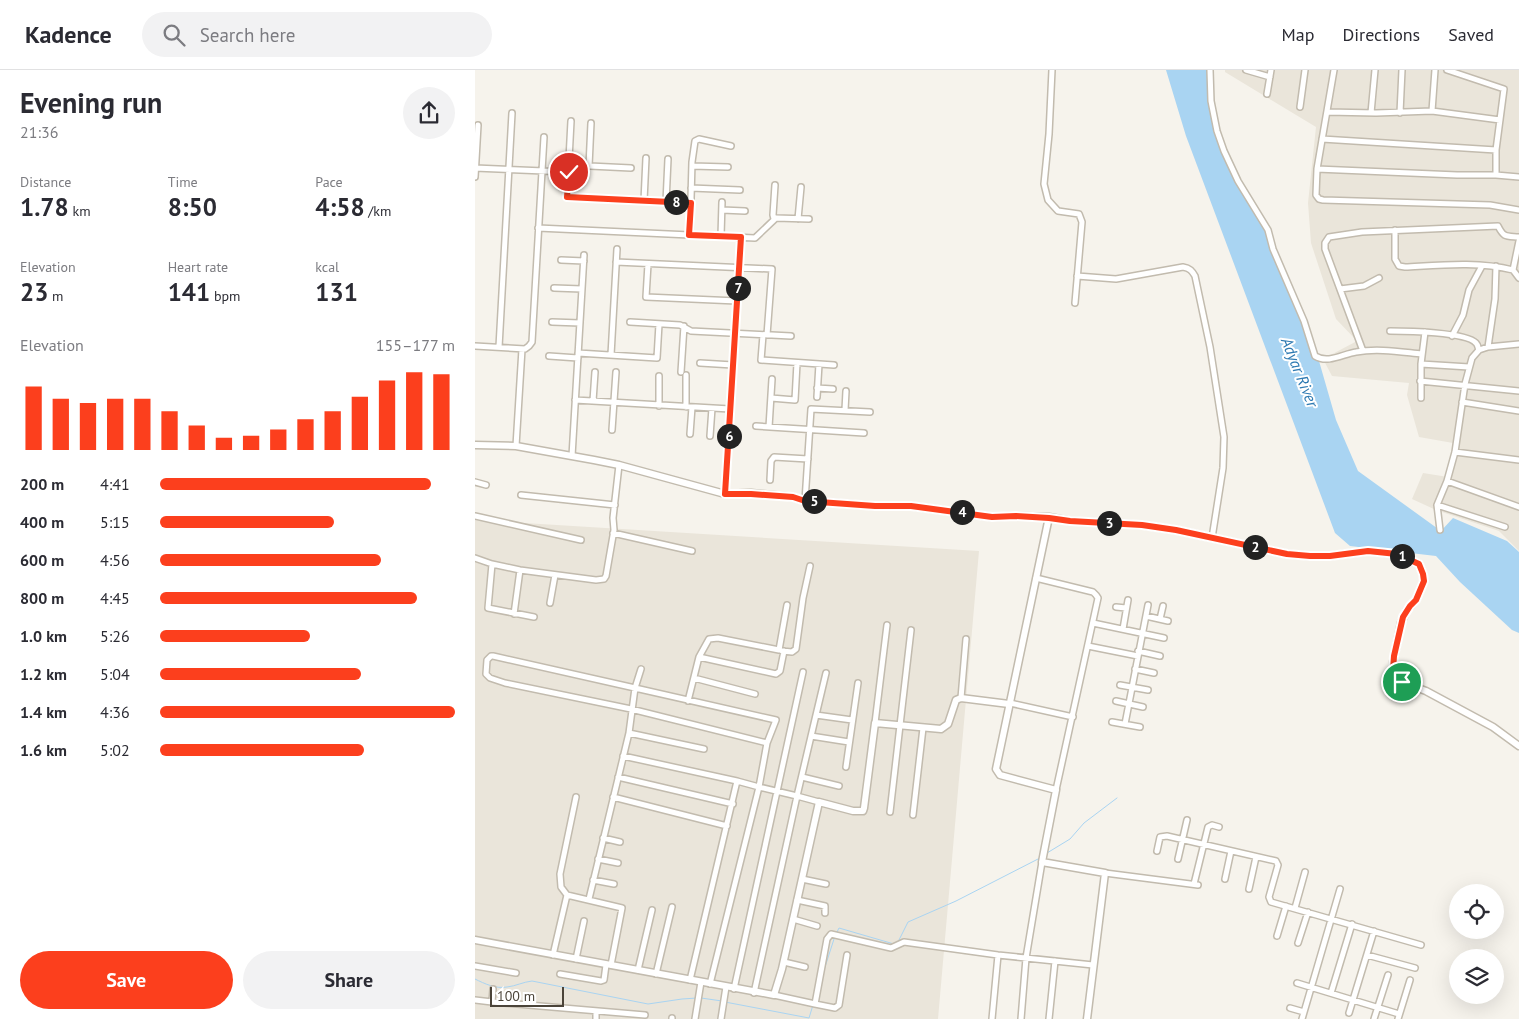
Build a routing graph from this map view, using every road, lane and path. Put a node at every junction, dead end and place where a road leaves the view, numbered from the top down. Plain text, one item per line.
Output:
1 (1051, 70) edge
2 (1210, 70) edge
3 (1246, 70) edge
4 (1271, 70) edge
5 (1305, 70) edge
6 (1333, 70) edge
7 (1375, 70) edge
8 (1402, 70) edge
9 (1435, 70) edge
10 (1447, 70) edge
11 (1270, 77) junction
12 (1267, 94) dead end
13 (1300, 106) dead end
14 (1327, 112) junction
15 (1432, 112) junction
16 (512, 113) dead end
17 (1371, 113) junction
18 (1400, 113) junction
19 (1500, 120) junction
20 (571, 121) dead end
21 (591, 123) dead end
22 (478, 125) dead end
23 (543, 137) dead end
24 (1322, 140) junction
25 (731, 146) dead end
26 (1496, 150) junction
27 (646, 158) dead end
28 (668, 159) dead end
29 (569, 165) junction
30 (589, 166) junction
31 (692, 166) junction
32 (728, 167) dead end
33 (475, 168) edge
34 (631, 168) dead end
35 (509, 169) junction
36 (1317, 169) junction
37 (542, 171) junction
38 (569, 172) junction
39 (1496, 175) junction
40 (475, 177) edge
41 (1519, 177) edge
42 (775, 185) dead end
43 (801, 187) dead end
44 (691, 188) junction
45 (740, 190) dead end
46 (644, 201) junction
47 (666, 202) junction
48 (722, 202) dead end
49 (691, 203) junction
50 (722, 210) junction
51 (1519, 210) edge
52 (745, 211) dead end
53 (774, 219) junction
54 (798, 219) junction
55 (809, 219) dead end
56 (539, 228) junction
57 (1395, 230) junction
58 (689, 235) junction
59 (721, 236) junction
60 (741, 237) junction
61 (1519, 239) edge
62 (617, 248) dead end
63 (1518, 248) edge
64 (561, 260) dead end
65 (617, 262) junction
66 (648, 264) junction
67 (1482, 266) junction
68 (1496, 266) junction
69 (739, 267) junction
70 (1513, 270) junction
71 (1077, 276) junction
72 (1379, 278) dead end
73 (1519, 278) edge
74 (554, 288) dead end
75 (582, 289) junction
76 (1340, 289) junction
77 (737, 301) junction
78 (1075, 303) dead end
79 (552, 322) dead end
80 (630, 322) dead end
81 (580, 323) junction
82 (659, 324) junction
83 (684, 326) junction
84 (1390, 331) dead end
85 (1425, 332) junction
86 (735, 333) junction
87 (765, 335) junction
88 (791, 336) dead end
89 (1452, 336) junction
90 (1519, 344) edge
91 (475, 346) edge
92 (499, 347) junction
93 (1488, 347) junction
94 (522, 349) junction
95 (1479, 350) junction
96 (1363, 351) junction
97 (1422, 354) junction
98 (611, 355) junction
99 (549, 356) dead end
100 (578, 356) junction
101 (700, 363) dead end
102 (797, 363) junction
103 (819, 364) junction
104 (1421, 364) junction
105 (733, 365) junction
106 (834, 365) dead end
107 (1469, 367) junction
108 (595, 372) dead end
109 (616, 372) dead end
110 (659, 376) dead end
111 (772, 379) dead end
112 (1420, 381) junction
113 (1465, 384) junction
114 (817, 388) junction
115 (833, 389) dead end
116 (1519, 390) edge
117 (846, 391) dead end
118 (771, 398) junction
119 (817, 398) dead end
120 (1421, 398) dead end
121 (575, 400) junction
122 (593, 401) junction
123 (614, 402) junction
124 (1462, 402) junction
125 (659, 406) junction
126 (689, 407) junction
127 (712, 408) junction
128 (730, 409) junction
129 (845, 410) junction
130 (1519, 411) edge
131 (870, 412) dead end
132 (756, 426) dead end
133 (769, 427) junction
134 (612, 430) dead end
135 (809, 430) junction
136 (864, 433) dead end
137 (690, 434) dead end
138 (710, 436) dead end
139 (475, 445) edge
140 (516, 446) junction
141 (1455, 452) junction
142 (572, 456) junction
143 (808, 459) junction
144 (1519, 460) edge
145 (619, 465) junction
146 (770, 480) dead end
147 (1447, 481) junction
148 (475, 482) edge
149 (486, 485) dead end
150 (725, 494) junction
151 (521, 495) dead end
152 (805, 501) junction
153 (615, 505) junction
154 (1437, 505) junction
155 (1519, 506) edge
156 (475, 516) edge
157 (1049, 518) junction
158 (1505, 527) dead end
159 (1440, 530) dead end
160 (613, 533) junction
161 (1212, 538) junction
162 (581, 540) dead end
163 (692, 551) dead end
164 (475, 558) edge
165 (492, 564) junction
166 (810, 566) dead end
167 (520, 570) junction
168 (555, 575) junction
169 (1036, 578) junction
170 (1128, 600) dead end
171 (550, 603) dead end
172 (1148, 604) dead end
173 (787, 605) dead end
174 (1163, 606) dead end
175 (1116, 607) dead end
176 (1127, 608) junction
177 (514, 614) junction
178 (1146, 616) junction
179 (534, 617) dead end
180 (1160, 619) junction
181 (1168, 620) dead end
182 (1093, 623) junction
183 (887, 625) dead end
184 (1123, 629) junction
185 (911, 630) dead end
186 (1142, 634) junction
187 (1164, 638) dead end
188 (966, 639) dead end
189 (1088, 646) junction
190 (782, 651) junction
191 (1138, 653) junction
192 (1161, 656) dead end
193 (699, 657) junction
194 (641, 669) dead end
195 (1135, 670) junction
196 (803, 672) dead end
197 (826, 673) dead end
198 (1154, 673) dead end
199 (693, 678) junction
200 (858, 683) dead end
201 (1120, 685) dead end
202 (1132, 687) junction
203 (635, 688) junction
204 (1148, 690) dead end
205 (755, 694) dead end
206 (961, 698) junction
207 (688, 700) junction
208 (1116, 701) dead end
209 (1009, 704) junction
210 (1129, 704) junction
211 (1143, 707) dead end
212 (631, 709) junction
213 (816, 715) junction
214 (1073, 717) junction
215 (852, 720) junction
216 (1112, 722) dead end
217 (875, 723) junction
218 (1125, 724) junction
219 (900, 725) junction
220 (1140, 727) dead end
221 (923, 728) junction
222 (629, 733) junction
223 (811, 736) junction
224 (849, 742) junction
225 (767, 743) junction
226 (1519, 746) edge
227 (704, 750) dead end
228 (623, 756) junction
229 (846, 767) dead end
230 (802, 776) junction
231 (618, 777) junction
232 (737, 781) junction
233 (839, 786) dead end
234 (759, 787) junction
235 (1055, 790) junction
236 (777, 791) junction
237 (797, 796) junction
238 (576, 797) dead end
239 (613, 798) junction
240 (819, 802) junction
241 (733, 804) junction
242 (890, 812) dead end
243 (913, 816) dead end
244 (1187, 820) dead end
245 (727, 826) junction
246 (1219, 827) dead end
247 (603, 838) junction
248 (1183, 840) junction
249 (620, 842) dead end
250 (1203, 844) junction
251 (1157, 851) dead end
252 (1231, 851) junction
253 (1256, 856) junction
254 (598, 859) junction
255 (1178, 859) dead end
256 (1042, 862) junction
257 (618, 863) dead end
258 (1305, 872) dead end
259 (1105, 873) junction
260 (802, 879) junction
261 (1225, 879) dead end
262 (593, 880) junction
263 (614, 884) dead end
264 (827, 884) dead end
265 (1249, 889) dead end
266 (1340, 889) dead end
267 (567, 895) junction
268 (589, 899) junction
269 (797, 900) junction
270 (1286, 906) junction
271 (672, 907) dead end
272 (1295, 908) junction
273 (651, 910) dead end
274 (1308, 912) junction
275 (825, 913) dead end
276 (793, 919) junction
277 (1332, 919) junction
278 (584, 921) dead end
279 (1352, 924) junction
280 (817, 926) dead end
281 (1374, 931) junction
282 (1277, 936) dead end
283 (475, 940) edge
284 (1298, 943) dead end
285 (1421, 945) dead end
286 (553, 955) junction
287 (847, 955) dead end
288 (998, 955) junction
289 (1367, 955) junction
290 (1026, 958) junction
291 (576, 959) junction
292 (1055, 961) junction
293 (784, 962) junction
294 (608, 965) junction
295 (1093, 965) junction
296 (475, 966) edge
297 (805, 967) dead end
298 (1415, 968) dead end
299 (638, 970) junction
300 (515, 973) dead end
301 (560, 974) dead end
302 (656, 974) junction
303 (1388, 975) dead end
304 (690, 980) junction
305 (1410, 980) dead end
306 (701, 982) junction
307 (1297, 983) dead end
308 (710, 984) junction
309 (726, 987) junction
310 (1312, 987) junction
311 (493, 989) dead end
312 (734, 989) junction
313 (754, 993) junction
314 (1331, 993) junction
315 (774, 996) junction
316 (475, 1000) edge
317 (1353, 1000) junction
318 (492, 1002) junction
319 (815, 1004) junction
320 (1377, 1007) junction
321 (1290, 1008) dead end
322 (596, 1011) junction
323 (1304, 1012) junction
324 (1349, 1013) dead end
325 (645, 1015) dead end
326 (616, 1016) edge
327 (1398, 1016) edge
328 (596, 1019) edge
329 (695, 1019) edge
330 (721, 1019) edge
331 (991, 1019) edge
332 (1021, 1019) edge
333 (1049, 1019) edge
334 (1087, 1019) edge
335 (1302, 1019) edge
336 (1374, 1019) edge

1 - 71 street
2 - 96 street
3 - 11 street
4 - 11 street
5 - 13 street
6 - 14 street
7 - 17 street
8 - 18 street
9 - 15 street
10 - 19 street
11 - 12 street
14 - 17 street
14 - 24 street
15 - 18 street
15 - 19 street
16 - 35 street
17 - 18 street
19 - 26 street
20 - 29 street
21 - 30 street
22 - 33 street
23 - 37 street
24 - 26 street
24 - 36 street
25 - 31 street
26 - 39 street
27 - 46 street
28 - 47 street
29 - 30 street
29 - 38 street
30 - 34 street
31 - 32 street
31 - 44 street
33 - 35 street
33 - 40 street
35 - 37 street
35 - 92 street
36 - 39 street
36 - 51 street
37 - 38 street
37 - 56 street
38 - 46 street
39 - 41 street
42 - 53 street
43 - 54 street
44 - 45 street
44 - 49 street
46 - 47 street
47 - 49 street
48 - 50 street
49 - 58 street
50 - 52 street
50 - 59 street
53 - 54 street
53 - 60 street
54 - 55 street
56 - 58 street
56 - 94 street
57 - 61 street
57 - 67 street
57 - 76 street
58 - 59 street
59 - 60 street
60 - 69 street
61 - 63 street
62 - 65 street
63 - 70 street
64 - 75 street
65 - 66 street
65 - 98 street
66 - 69 street
66 - 77 street
67 - 68 street
67 - 89 street
68 - 70 street
68 - 93 street
69 - 77 street
69 - 87 street
70 - 73 street
71 - 78 street
71 - 161 street
72 - 76 street
74 - 75 street
75 - 81 street
76 - 96 street
77 - 86 street
79 - 81 street
80 - 82 street
81 - 100 street
82 - 83 street
82 - 98 street
83 - 86 street
83 - 126 street
84 - 85 street
85 - 89 street
85 - 97 street
86 - 87 street
86 - 105 street
87 - 88 street
87 - 102 street
89 - 95 street
90 - 93 street
91 - 92 street
92 - 94 street
93 - 95 street
94 - 140 street
95 - 107 street
96 - 97 street
97 - 104 street
98 - 100 street
99 - 100 street
100 - 121 street
101 - 105 street
102 - 103 street
102 - 118 street
103 - 106 street
103 - 114 street
104 - 107 street
104 - 112 street
105 - 128 street
107 - 113 street
108 - 122 street
109 - 123 street
110 - 125 street
111 - 118 street
112 - 113 street
112 - 120 street
113 - 116 street
113 - 124 street
114 - 115 street
114 - 119 street
117 - 129 street
118 - 133 street
121 - 122 street
121 - 142 street
122 - 123 street
123 - 125 street
123 - 134 street
124 - 130 street
124 - 141 street
125 - 126 street
126 - 127 street
126 - 137 street
127 - 128 street
127 - 138 street
128 - 150 street
129 - 131 street
129 - 135 street
132 - 133 street
133 - 135 street
135 - 136 street
135 - 143 street
139 - 140 street
140 - 142 street
141 - 144 street
141 - 147 street
142 - 145 street
143 - 146 street
143 - 152 street
145 - 150 street
145 - 153 street
147 - 154 street
147 - 155 street
148 - 149 street
150 - 152 street
151 - 153 street
152 - 157 street
153 - 160 street
154 - 158 street
154 - 159 street
156 - 162 street
157 - 161 street
157 - 169 street
160 - 163 street
160 - 168 street
161 - 226 street
164 - 165 street
165 - 167 street
165 - 177 street
166 - 190 street
167 - 168 street
167 - 177 street
168 - 171 street
169 - 182 street
169 - 209 street
170 - 176 street
172 - 178 street
173 - 190 street
174 - 180 street
175 - 176 street
176 - 184 street
177 - 179 street
178 - 180 street
178 - 186 street
180 - 181 street
182 - 184 street
182 - 189 street
183 - 217 street
184 - 186 street
185 - 219 street
186 - 187 street
186 - 191 street
188 - 206 street
189 - 191 street
189 - 214 street
190 - 193 street
190 - 193 street
191 - 192 street
191 - 195 street
193 - 199 street
194 - 203 street
195 - 198 street
195 - 202 street
196 - 236 street
197 - 213 street
199 - 205 street
199 - 207 street
200 - 215 street
201 - 202 street
202 - 204 street
202 - 210 street
203 - 207 street
203 - 212 street
203 - 212 street
206 - 209 street
206 - 221 street
207 - 225 street
208 - 210 street
209 - 214 street
209 - 235 street
210 - 211 street
210 - 218 street
212 - 222 street
212 - 225 street
213 - 215 street
213 - 223 street
214 - 235 street
215 - 224 street
216 - 218 street
217 - 219 street
217 - 240 street
218 - 220 street
219 - 221 street
219 - 242 street
221 - 243 street
222 - 227 street
222 - 228 street
223 - 224 street
223 - 230 street
224 - 229 street
225 - 234 street
228 - 231 street
228 - 232 street
230 - 233 street
230 - 237 street
231 - 239 street
231 - 241 street
232 - 234 street
232 - 241 street
234 - 236 street
234 - 308 street
235 - 256 street
236 - 237 street
236 - 312 street
237 - 240 street
237 - 313 street
238 - 267 street
239 - 245 street
239 - 247 street
240 - 260 street
241 - 245 street
244 - 248 street
245 - 304 street
246 - 250 street
247 - 249 street
247 - 254 street
248 - 250 street
248 - 251 street
248 - 255 street
250 - 252 street
250 - 259 street
252 - 253 street
252 - 261 street
253 - 265 street
253 - 270 street
254 - 257 street
254 - 262 street
256 - 259 street
256 - 290 street
258 - 272 street
259 - 295 street
260 - 264 street
260 - 269 street
262 - 263 street
262 - 268 street
266 - 277 street
267 - 268 street
267 - 286 street
268 - 294 street
269 - 275 street
269 - 276 street
270 - 272 street
270 - 282 street
271 - 302 street
272 - 274 street
273 - 299 street
274 - 277 street
274 - 284 street
276 - 280 street
276 - 293 street
277 - 279 street
277 - 310 street
278 - 291 street
279 - 281 street
279 - 314 street
281 - 285 street
281 - 289 street
283 - 286 street
286 - 291 street
287 - 319 street
288 - 290 street
288 - 319 street
288 - 331 street
289 - 298 street
289 - 317 street
290 - 292 street
290 - 332 street
291 - 294 street
292 - 295 street
292 - 333 street
293 - 297 street
293 - 315 street
294 - 299 street
294 - 301 street
295 - 334 street
296 - 300 street
299 - 302 street
302 - 304 street
303 - 320 street
304 - 306 street
305 - 327 street
306 - 308 street
306 - 329 street
307 - 310 street
308 - 309 street
309 - 312 street
309 - 330 street
310 - 314 street
310 - 323 street
311 - 318 street
312 - 313 street
313 - 315 street
314 - 317 street
315 - 319 street
316 - 318 street
317 - 320 street
317 - 324 street
318 - 322 street
320 - 327 street
320 - 336 street
321 - 323 street
322 - 326 street
322 - 328 street
323 - 335 street
325 - 326 street

